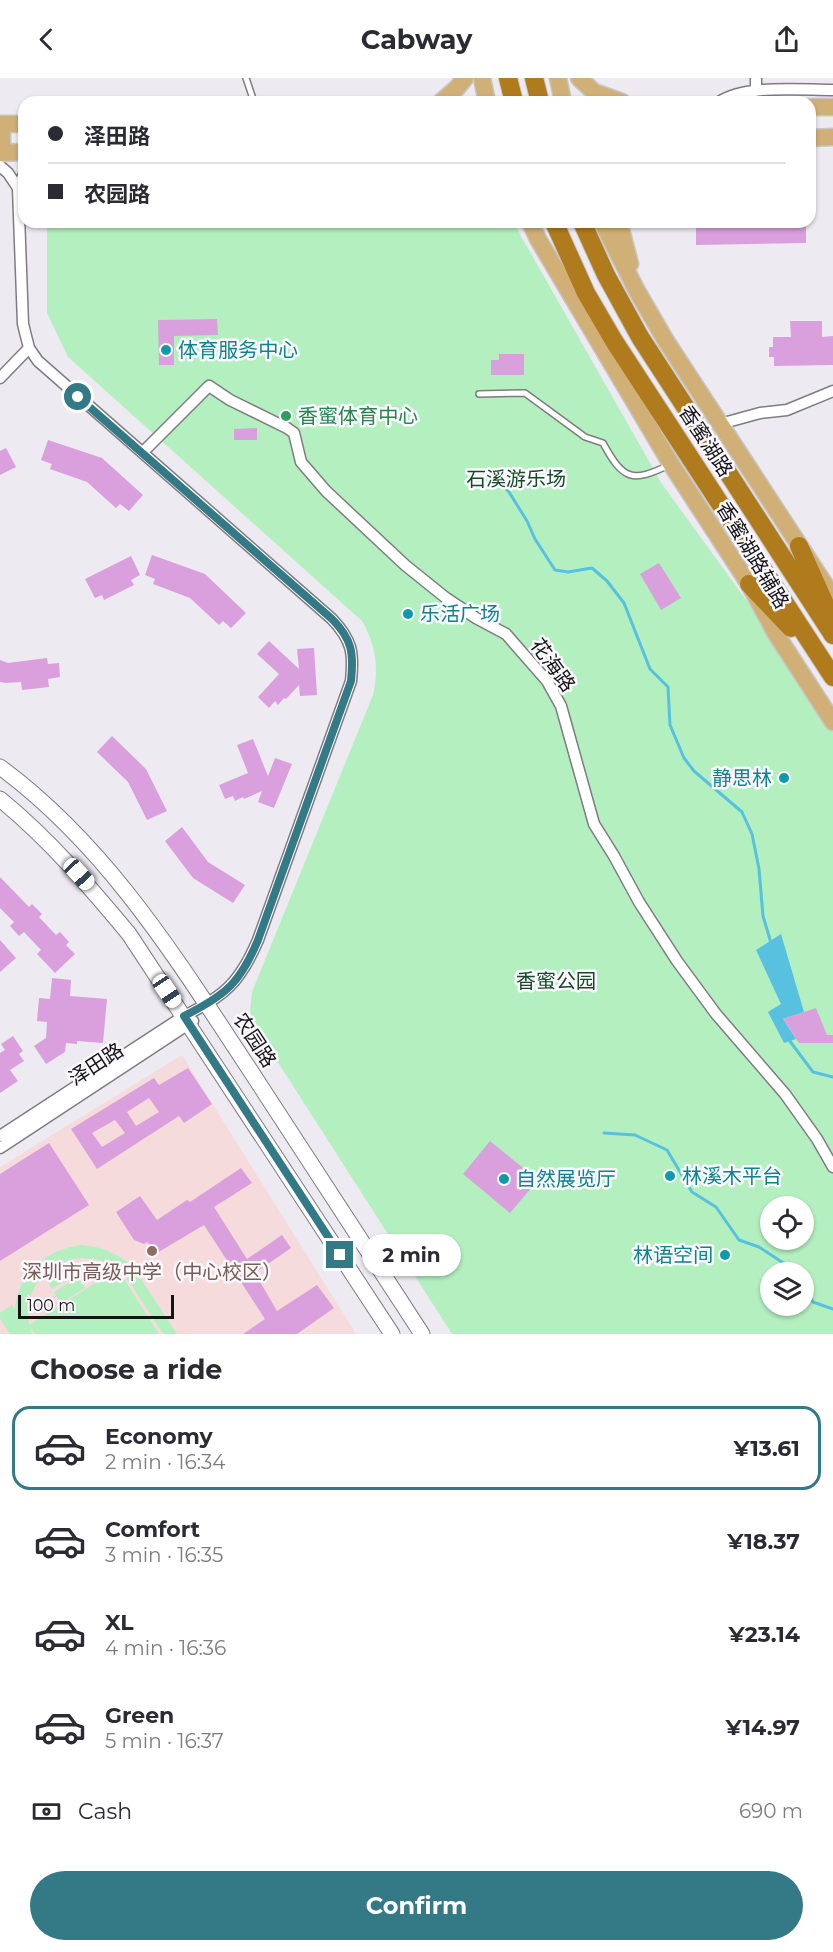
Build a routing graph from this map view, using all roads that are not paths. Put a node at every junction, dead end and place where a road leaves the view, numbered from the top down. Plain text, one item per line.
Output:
1 (246, 78) edge
2 (465, 78) edge
3 (482, 78) edge
4 (508, 78) edge
5 (534, 78) edge
6 (558, 78) edge
7 (579, 78) edge
8 (756, 78) edge
9 (833, 90) edge
10 (756, 91) junction
11 (252, 96) edge
12 (448, 96) edge
13 (486, 96) edge
14 (512, 96) edge
15 (538, 96) edge
16 (562, 96) edge
17 (605, 96) edge
18 (730, 96) edge
19 (833, 106) edge
20 (816, 107) edge
21 (1, 124) edge
22 (18, 124) edge
23 (833, 137) edge
24 (816, 138) edge
25 (18, 153) edge
26 (1, 157) edge
27 (18, 188) edge
28 (19, 228) edge
29 (535, 228) edge
30 (557, 228) edge
31 (585, 228) edge
32 (605, 228) edge
33 (621, 228) edge
34 (637, 291) junction
35 (29, 348) junction
36 (0, 378) edge
37 (833, 391) edge
38 (479, 394) dead end
39 (720, 424) junction
40 (143, 452) junction
41 (671, 464) junction
42 (799, 546) junction
43 (748, 584) junction
44 (833, 597) edge
45 (833, 622) edge
46 (833, 635) edge
47 (820, 657) junction
48 (833, 677) edge
49 (833, 722) edge
50 (0, 767) edge
51 (0, 799) edge
52 (207, 1005) junction
53 (187, 1020) junction
54 (0, 1136) edge
55 (0, 1148) edge
56 (833, 1167) edge
57 (392, 1334) edge
58 (422, 1334) edge

1 - 11 lane
2 - 12 main road
3 - 13 main road
4 - 14 highway
5 - 15 highway
6 - 16 main road
7 - 17 main road
8 - 10 street
9 - 10 street
10 - 18 street
19 - 20 main road
21 - 22 main road
21 - 26 main road
23 - 24 main road
25 - 26 main road
26 - 27 street
28 - 35 street, 泽田路
29 - 41 main road, 香蜜湖路辅路
30 - 47 highway, 香蜜湖路
31 - 46 highway, 香蜜湖路
32 - 34 main road
33 - 34 main road
34 - 39 main road
35 - 36 street
35 - 40 street, 泽田路
37 - 39 street
38 - 41 lane
39 - 42 main road
40 - 52 street, 泽田路
40 - 56 street, 花海路
41 - 43 main road, 香蜜湖路辅路
42 - 44 main road
42 - 45 highway
43 - 47 highway
43 - 49 main road, 香蜜湖路辅路
47 - 48 highway, 香蜜湖路
50 - 52 main road, 农园路
51 - 53 main road
52 - 53 street, 泽田路
52 - 58 main road, 农园路
53 - 54 street, 泽田路
53 - 55 street, 泽田路
53 - 57 main road

